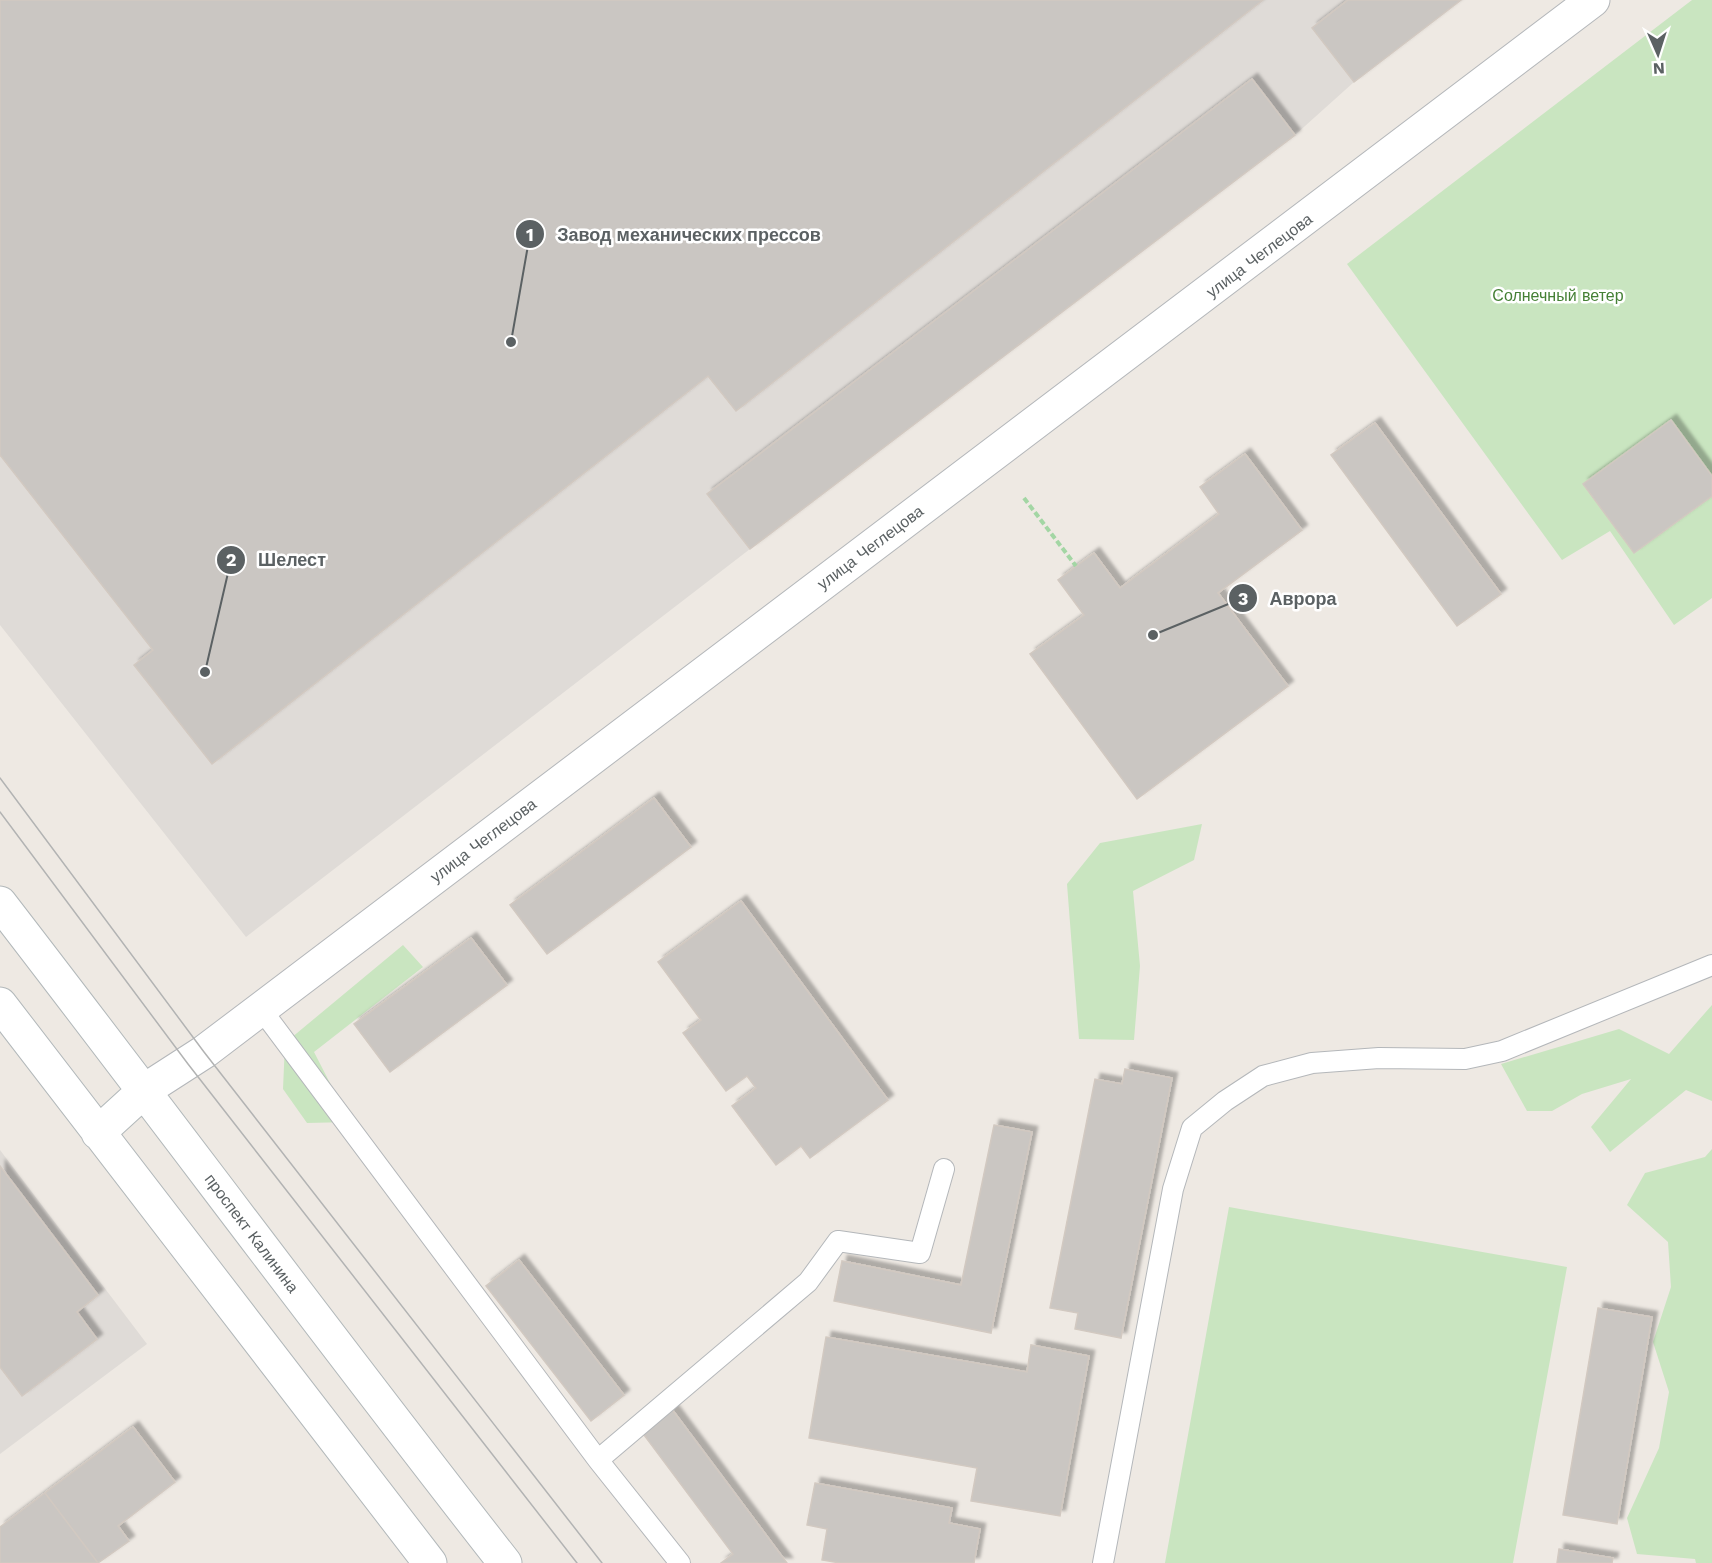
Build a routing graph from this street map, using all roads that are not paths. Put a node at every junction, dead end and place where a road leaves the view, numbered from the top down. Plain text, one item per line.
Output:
1 (1593, 0) edge
2 (0, 903) edge
3 (1712, 965) edge
4 (0, 1004) edge
5 (261, 1009) junction
6 (145, 1090) junction
7 (98, 1133) junction
8 (944, 1169) dead end
9 (598, 1461) junction
10 (430, 1563) edge
11 (505, 1563) edge
12 (680, 1563) edge
13 (1103, 1563) edge

1 - 5 street, улица Чеглецова
2 - 6 street, проспект Калинина
3 - 13 lane
4 - 7 street
5 - 6 street, улица Чеглецова
5 - 9 lane
6 - 7 street, улица Чеглецова
6 - 11 street, проспект Калинина
7 - 10 street
8 - 9 lane
9 - 12 lane

